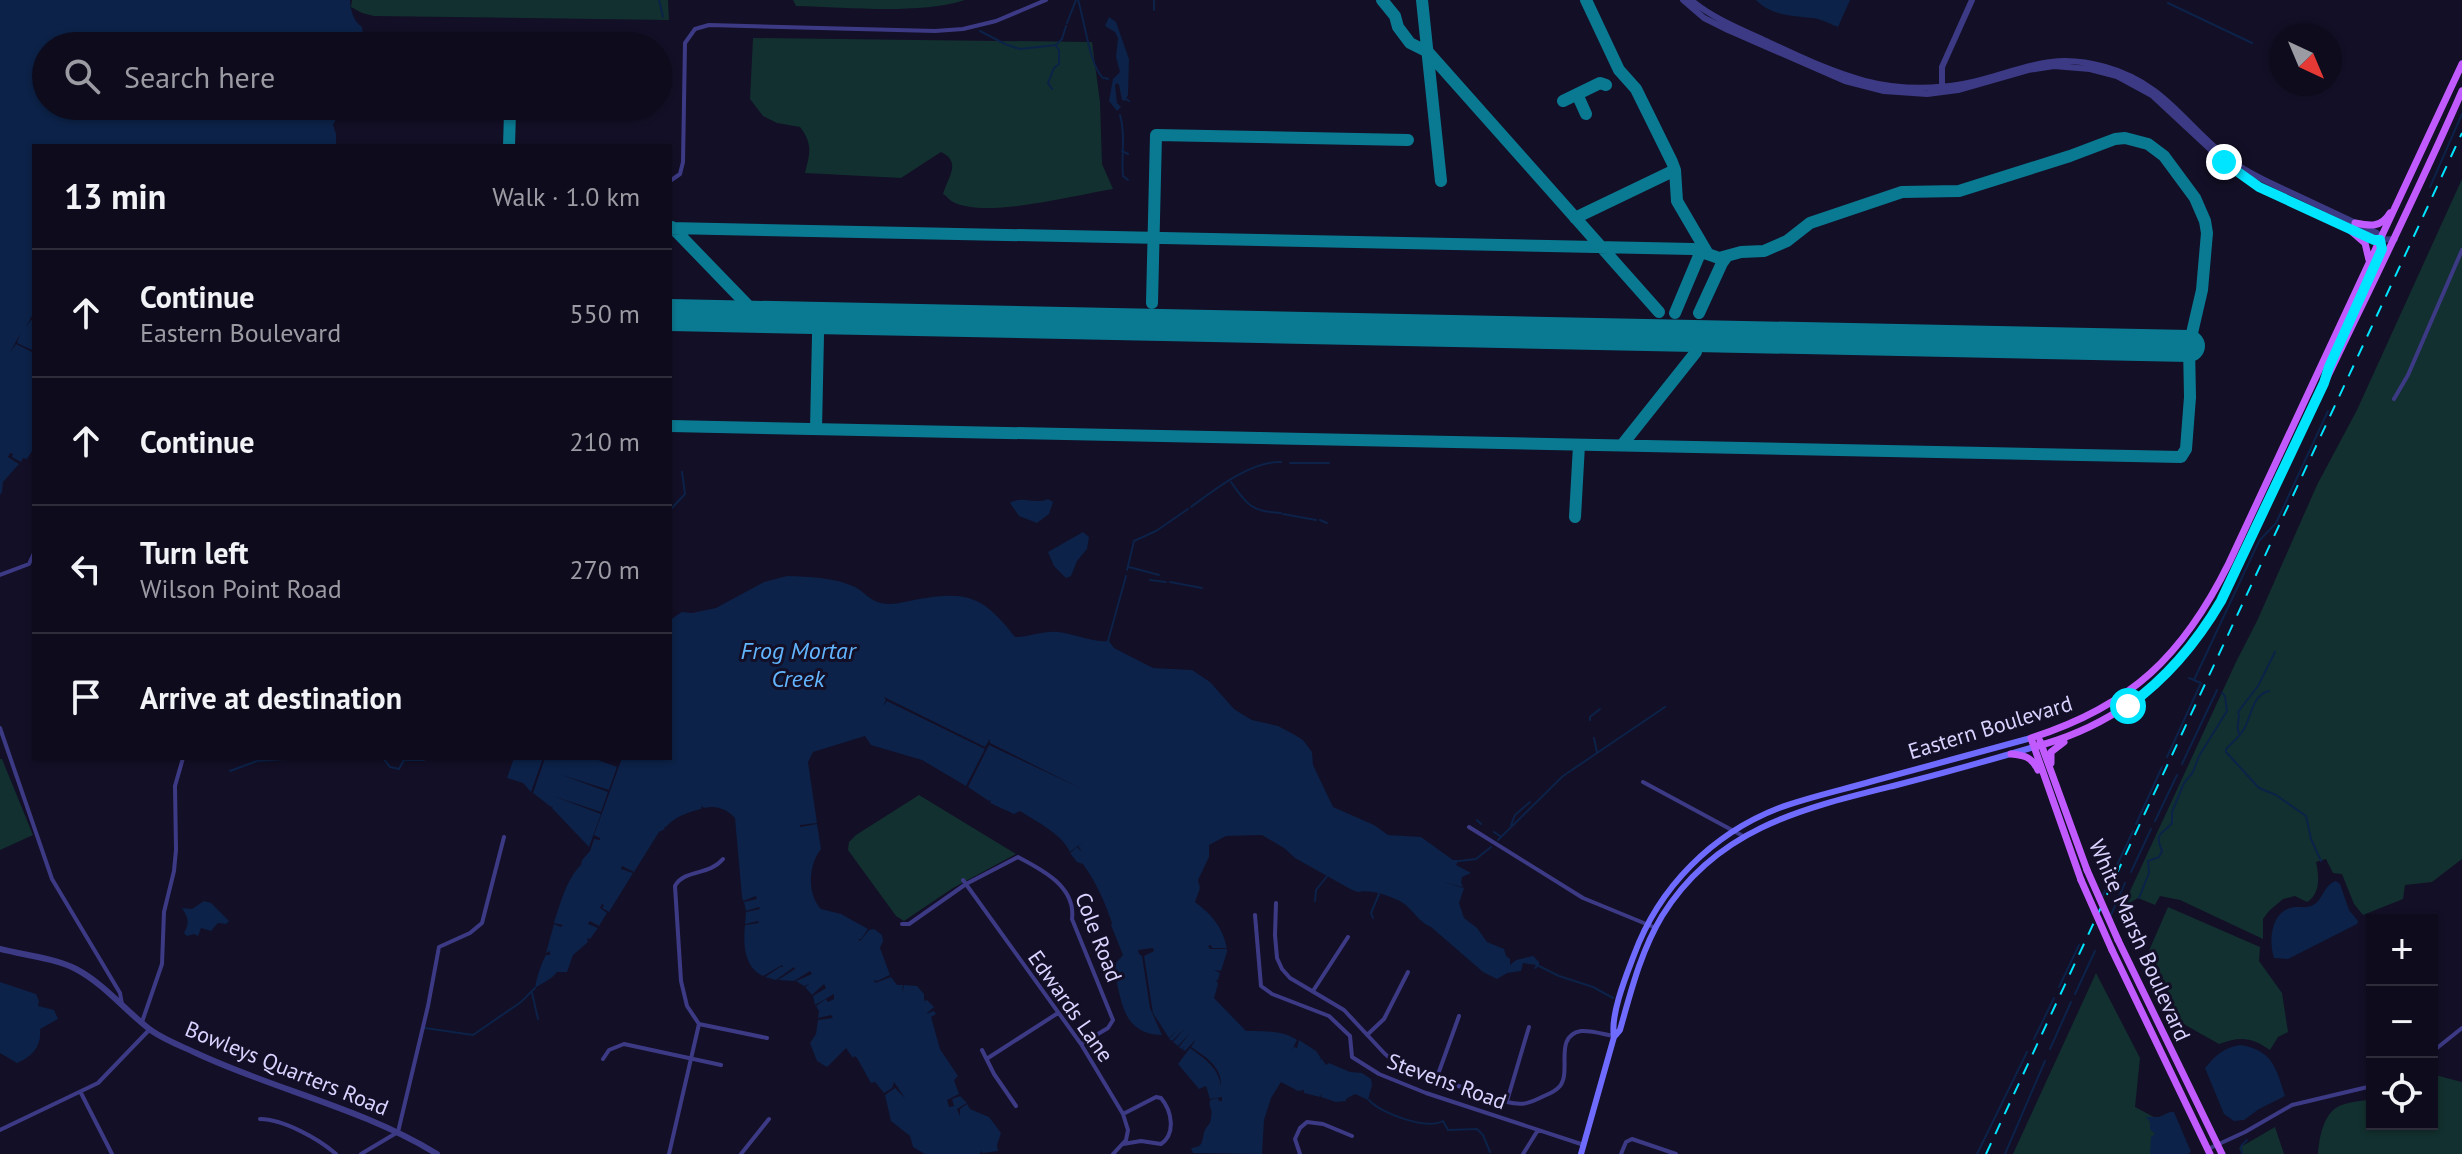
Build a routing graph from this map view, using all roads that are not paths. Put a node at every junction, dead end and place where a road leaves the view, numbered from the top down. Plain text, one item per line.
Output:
1 (1046, 0) edge
2 (1683, 0) edge
3 (1691, 0) edge
4 (1972, 0) edge
5 (2462, 64) edge
6 (1942, 89) junction
7 (2462, 91) edge
8 (672, 180) edge
9 (2403, 190) junction
10 (2352, 226) junction
11 (2395, 239) junction
12 (2380, 240) junction
13 (2462, 250) edge
14 (2369, 264) junction
15 (2324, 383) junction
16 (2394, 399) dead end
17 (32, 557) edge
18 (0, 575) edge
19 (0, 728) edge
20 (2076, 734) junction
21 (2034, 736) junction
22 (2038, 746) junction
23 (2011, 754) junction
24 (182, 760) edge
25 (1643, 782) dead end
26 (2048, 789) junction
27 (2062, 803) junction
28 (1469, 827) dead end
29 (1736, 830) junction
30 (1743, 836) junction
31 (504, 837) dead end
32 (723, 859) dead end
33 (964, 882) junction
34 (1276, 903) dead end
35 (1255, 915) dead end
36 (902, 924) dead end
37 (1647, 924) junction
38 (1656, 928) junction
39 (1348, 937) dead end
40 (0, 949) edge
41 (1408, 972) dead end
42 (1313, 991) junction
43 (122, 1004) junction
44 (1058, 1013) junction
45 (1459, 1016) dead end
46 (142, 1022) junction
47 (699, 1024) junction
48 (1529, 1027) dead end
49 (2462, 1028) edge
50 (150, 1029) junction
51 (1367, 1035) junction
52 (1614, 1037) junction
53 (767, 1038) dead end
54 (1081, 1044) junction
55 (2438, 1047) edge
56 (982, 1050) dead end
57 (988, 1058) junction
58 (603, 1059) dead end
59 (691, 1059) junction
60 (721, 1065) dead end
61 (1436, 1080) junction
62 (2366, 1087) edge
63 (81, 1093) junction
64 (1507, 1102) junction
65 (1016, 1106) dead end
66 (1123, 1114) junction
67 (260, 1119) dead end
68 (769, 1119) dead end
69 (0, 1130) edge
70 (1538, 1130) junction
71 (398, 1132) junction
72 (1352, 1136) dead end
73 (1123, 1144) junction
74 (1584, 1145) junction
75 (2217, 1145) junction
76 (2209, 1152) edge
77 (112, 1154) edge
78 (336, 1154) edge
79 (361, 1154) edge
80 (437, 1154) edge
81 (669, 1154) edge
82 (741, 1154) edge
83 (1113, 1154) edge
84 (1300, 1154) edge
85 (1523, 1154) edge
86 (1581, 1154) edge
87 (1621, 1154) edge
88 (1676, 1154) edge
89 (2222, 1154) edge

1 - 8 street
2 - 6 street
3 - 6 street
4 - 6 street
5 - 9 main road, Eastern Boulevard
6 - 10 street
7 - 11 main road, Eastern Boulevard
9 - 10 main road
9 - 12 main road, Eastern Boulevard
10 - 12 street
10 - 14 main road
11 - 12 street
11 - 15 main road, Eastern Boulevard
12 - 14 main road, Eastern Boulevard
12 - 15 main road
13 - 16 street
14 - 21 main road, Eastern Boulevard
15 - 20 main road, Eastern Boulevard
17 - 18 street
19 - 43 street
20 - 22 main road, Eastern Boulevard
20 - 27 main road
21 - 22 main road, White Marsh Boulevard
21 - 29 main road, Eastern Boulevard
22 - 23 main road, Eastern Boulevard
22 - 26 main road, White Marsh Boulevard
22 - 27 main road, White Marsh Boulevard
23 - 26 main road
23 - 30 main road, Eastern Boulevard
24 - 46 street
25 - 29 street
26 - 76 main road, White Marsh Boulevard, bridge
27 - 75 main road, White Marsh Boulevard, bridge
28 - 37 street
29 - 30 street
29 - 37 main road, Eastern Boulevard
30 - 38 main road, Eastern Boulevard
31 - 71 street
32 - 47 street
33 - 36 street
33 - 44 street, Edwards Lane
33 - 54 street, Cole Road
34 - 42 street
35 - 70 street, Stevens Road
37 - 38 street
37 - 52 main road, Eastern Boulevard
38 - 52 main road, Eastern Boulevard
39 - 42 street
40 - 43 street, Bowleys Quarters Road
41 - 51 street
42 - 51 street
43 - 46 street, Bowleys Quarters Road
44 - 54 street, Edwards Lane
44 - 57 street
45 - 61 street
46 - 50 street, Bowleys Quarters Road
47 - 53 street
47 - 59 street
48 - 64 street
49 - 55 street
50 - 63 street
50 - 71 street, Bowleys Quarters Road
51 - 61 street
52 - 64 street
52 - 74 main road, Eastern Boulevard
54 - 66 street, Edwards Lane
56 - 57 street
57 - 65 street
58 - 59 street
59 - 60 street
59 - 81 street
61 - 64 street
62 - 75 street
63 - 69 street
63 - 77 street
66 - 73 street
66 - 73 street
67 - 78 street
68 - 82 street
70 - 74 street, Stevens Road
70 - 85 street
71 - 79 street
71 - 80 street, Bowleys Quarters Road
72 - 84 street
73 - 83 street
74 - 86 main road, Eastern Boulevard
75 - 76 street
75 - 89 main road, White Marsh Boulevard
87 - 88 street

